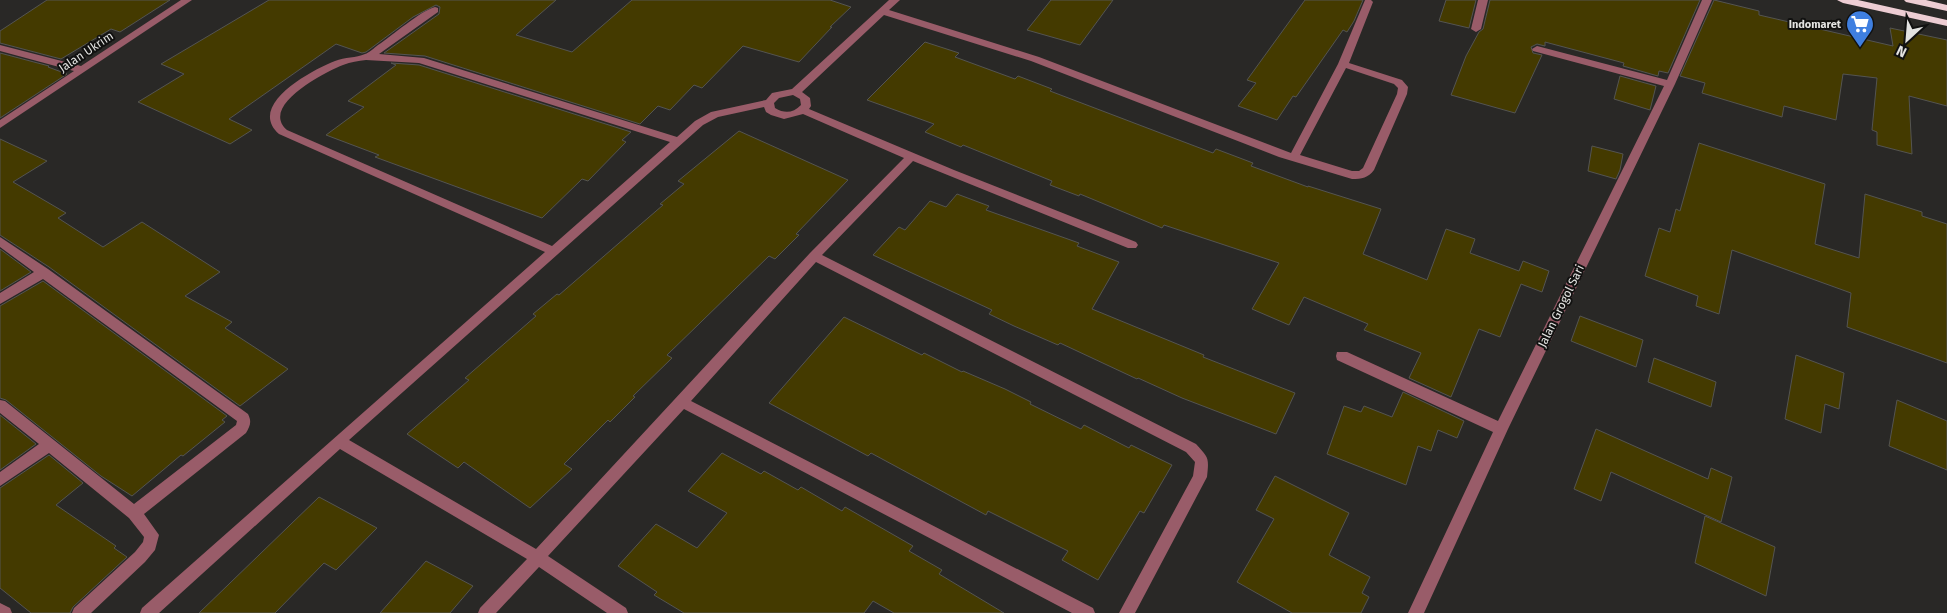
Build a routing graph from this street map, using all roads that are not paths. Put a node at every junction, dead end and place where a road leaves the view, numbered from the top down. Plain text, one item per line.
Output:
1 (187, 0) edge
2 (895, 0) edge
3 (1483, 0) edge
4 (1707, 0) edge
5 (1843, 0) edge
6 (1910, 0) edge
7 (1368, 2) dead end
8 (1947, 8) edge
9 (435, 10) dead end
10 (882, 11) junction
11 (1947, 23) edge
12 (1476, 29) dead end
13 (0, 48) edge
14 (1537, 49) dead end
15 (369, 56) junction
16 (1343, 64) junction
17 (82, 70) junction
18 (1670, 84) junction
19 (795, 92) junction
20 (769, 103) junction
21 (803, 110) junction
22 (0, 125) edge
23 (678, 140) junction
24 (912, 156) junction
25 (1294, 157) junction
26 (0, 241) edge
27 (1132, 245) dead end
28 (553, 251) junction
29 (814, 256) junction
30 (44, 272) junction
31 (0, 300) edge
32 (1342, 356) dead end
33 (682, 402) junction
34 (0, 405) edge
35 (1501, 429) junction
36 (339, 441) junction
37 (50, 444) junction
38 (0, 480) edge
39 (134, 514) junction
40 (537, 557) junction
41 (0, 610) edge
42 (4, 613) edge
43 (80, 613) edge
44 (148, 613) edge
45 (486, 613) edge
46 (620, 613) edge
47 (1087, 613) edge
48 (1127, 613) edge
49 (1416, 613) edge

1 - 17 street, Jalan Ukrim
2 - 10 street
3 - 12 street
4 - 18 street, Jalan Grogol Sari
5 - 11 highway
6 - 8 highway
7 - 16 street
9 - 15 street
10 - 19 street
10 - 25 street
13 - 17 street
14 - 18 street
15 - 23 street
15 - 28 street
16 - 25 street
16 - 25 street
17 - 22 street, Jalan Ukrim
18 - 35 street, Jalan Grogol Sari
19 - 20 street
19 - 21 street
20 - 21 street
20 - 23 street
21 - 24 street
23 - 28 street
24 - 27 street
24 - 29 street
26 - 30 street
28 - 36 street
29 - 33 street
29 - 48 street
30 - 31 street
30 - 39 street
32 - 35 street
33 - 40 street
33 - 47 street
34 - 37 street
35 - 49 street, Jalan Grogol Sari
36 - 40 street
36 - 44 street
37 - 38 street
37 - 39 street
39 - 43 street
40 - 45 street
40 - 46 street
41 - 42 street

